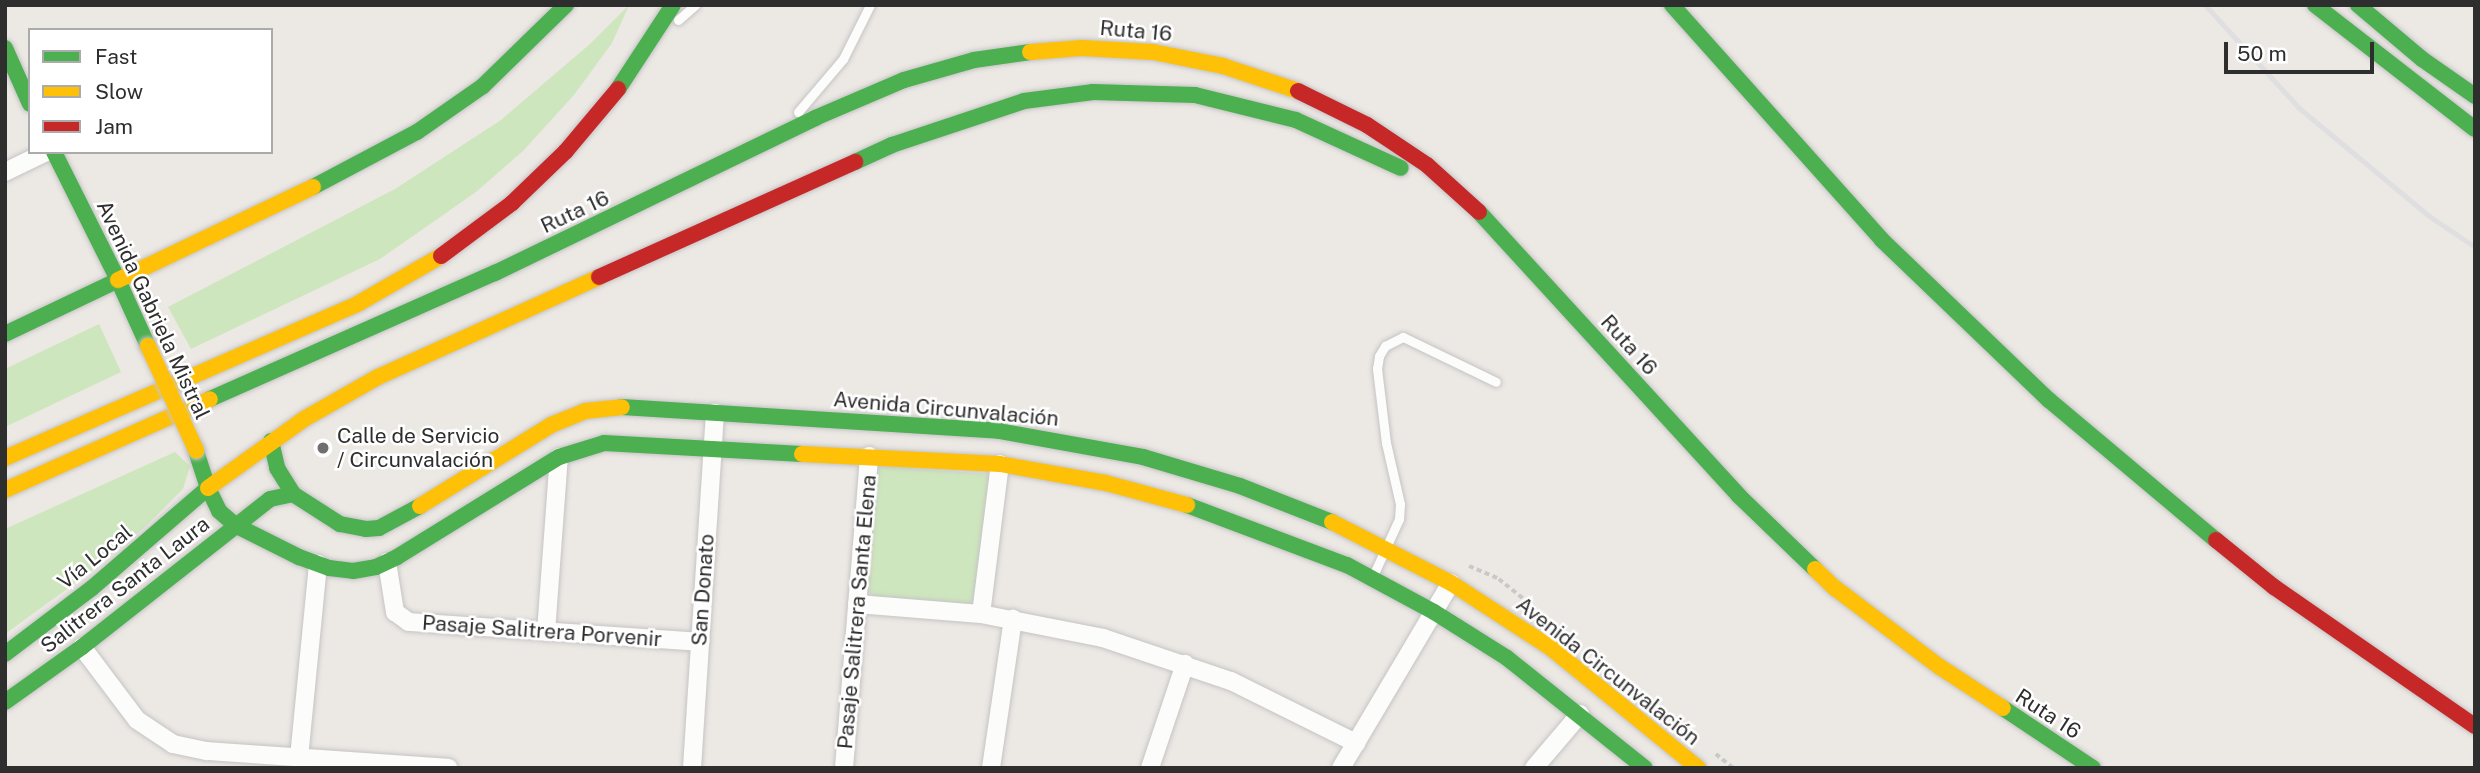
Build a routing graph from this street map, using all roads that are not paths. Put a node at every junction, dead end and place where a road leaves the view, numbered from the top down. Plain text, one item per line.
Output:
1 (566, 5) edge
2 (673, 5) edge
3 (695, 5) edge
4 (870, 5) edge
5 (1672, 5) edge
6 (2315, 5) edge
7 (2358, 5) edge
8 (5, 48) edge
9 (647, 48) junction
10 (2475, 96) edge
11 (28, 100) edge
12 (2475, 129) edge
13 (42, 154) edge
14 (55, 154) edge
15 (731, 160) junction
16 (5, 172) edge
17 (1506, 240) junction
18 (118, 280) junction
19 (5, 334) edge
20 (1496, 382) dead end
21 (715, 413) junction
22 (271, 441) junction
23 (712, 447) junction
24 (869, 456) junction
25 (559, 457) junction
26 (5, 458) edge
27 (1000, 464) junction
28 (208, 488) junction
29 (5, 490) edge
30 (293, 494) junction
31 (235, 525) junction
32 (1386, 548) junction
33 (387, 562) junction
34 (317, 564) junction
35 (1371, 578) junction
36 (1451, 583) junction
37 (857, 604) junction
38 (1434, 612) junction
39 (981, 614) junction
40 (1013, 619) junction
41 (546, 632) junction
42 (700, 642) junction
43 (82, 647) junction
44 (5, 654) edge
45 (1185, 664) junction
46 (5, 702) edge
47 (1580, 714) junction
48 (2475, 726) edge
49 (1356, 743) junction
50 (299, 758) junction
51 (404, 766) edge
52 (448, 768) edge
53 (692, 768) edge
54 (844, 768) edge
55 (991, 768) edge
56 (1150, 768) edge
57 (1341, 768) edge
58 (1534, 768) edge
59 (1646, 768) edge
60 (1698, 768) edge
61 (2093, 768) edge

1 - 18 main road
2 - 9 main road, Ruta 16
3 - 9 lane
4 - 15 lane
5 - 48 main road
6 - 12 main road
7 - 10 main road
8 - 11 main road
9 - 26 main road, Ruta 16
13 - 16 street
14 - 18 main road, Avenida Gabriela Mistral
15 - 17 main road, Ruta 16
15 - 29 main road, Ruta 16
17 - 22 main road, Vía Local
17 - 61 main road, Ruta 16
18 - 19 main road
18 - 28 main road, Avenida Gabriela Mistral, bridge
20 - 32 lane
21 - 23 street, San Donato
21 - 30 main road, Avenida Circunvalación
21 - 32 main road, Avenida Circunvalación
22 - 28 main road, Vía Local
22 - 30 main road
23 - 24 main road
23 - 25 main road
23 - 42 street, San Donato
24 - 27 main road
24 - 37 street, Pasaje Salitrera Santa Elena
25 - 33 main road
25 - 41 street
27 - 35 main road
27 - 39 street
28 - 31 main road
28 - 44 main road, Vía Local
30 - 31 main road
31 - 34 main road
31 - 43 main road, Salitrera Santa Laura
32 - 35 lane
32 - 36 main road, Avenida Circunvalación
33 - 34 main road
33 - 41 street, Pasaje Salitrera Porvenir
34 - 50 street
35 - 38 main road
36 - 38 street
36 - 60 main road, Avenida Circunvalación
37 - 39 street
37 - 54 street, Pasaje Salitrera Santa Elena
38 - 47 main road
38 - 49 street
39 - 40 street
40 - 45 street
40 - 55 street
41 - 42 street, Pasaje Salitrera Porvenir
42 - 53 street, San Donato
43 - 46 main road, Salitrera Santa Laura
43 - 50 street
45 - 49 street
45 - 56 street
47 - 58 street
47 - 59 main road
49 - 57 street
50 - 51 street
51 - 52 street

